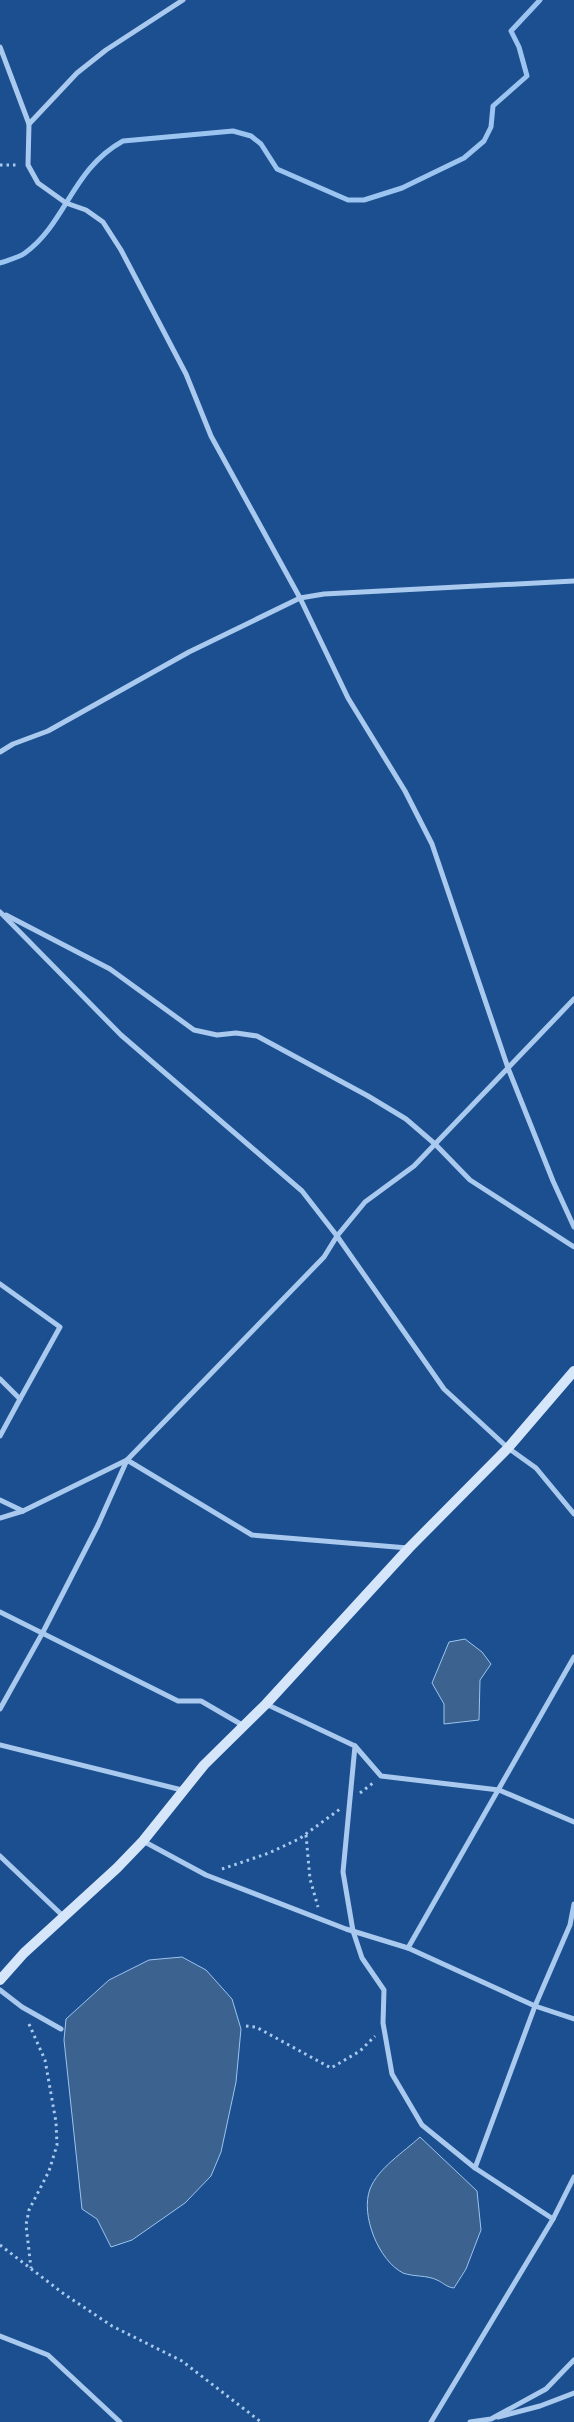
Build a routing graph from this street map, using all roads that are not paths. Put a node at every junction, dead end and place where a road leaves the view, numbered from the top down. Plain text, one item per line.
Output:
1 (183, 0) edge
2 (0, 48) edge
3 (29, 124) junction
4 (574, 581) edge
5 (300, 598) junction
6 (0, 752) edge
7 (1, 912) edge
8 (574, 1000) edge
9 (508, 1068) junction
10 (435, 1144) junction
11 (574, 1227) edge
12 (337, 1236) junction
13 (574, 1247) edge
14 (0, 1284) edge
15 (574, 1371) edge
16 (0, 1379) edge
17 (20, 1399) junction
18 (0, 1436) edge
19 (508, 1448) junction
20 (127, 1460) junction
21 (0, 1500) edge
22 (23, 1511) junction
23 (574, 1514) edge
24 (0, 1518) edge
25 (409, 1548) junction
26 (0, 1612) edge
27 (43, 1632) junction
28 (574, 1657) edge
29 (266, 1704) junction
30 (0, 1709) edge
31 (244, 1727) junction
32 (0, 1745) edge
33 (355, 1746) junction
34 (182, 1790) junction
35 (500, 1790) junction
36 (574, 1822) edge
37 (143, 1841) junction
38 (0, 1856) edge
39 (574, 1904) edge
40 (64, 1916) junction
41 (353, 1931) junction
42 (408, 1948) junction
43 (0, 1980) edge
44 (0, 1990) edge
45 (535, 2006) junction
46 (574, 2019) edge
47 (61, 2029) dead end
48 (475, 2168) junction
49 (574, 2177) edge
50 (553, 2219) junction
51 (0, 2336) edge
52 (574, 2360) edge
53 (574, 2394) edge
54 (490, 2419) junction
55 (120, 2422) edge
56 (431, 2422) edge
57 (470, 2422) edge

1 - 3 street
2 - 3 street
3 - 5 street
4 - 5 street
5 - 6 street
5 - 9 street
7 - 10 street
7 - 12 street
8 - 9 street
9 - 10 street
9 - 11 street
10 - 12 street
10 - 13 street
12 - 19 street
12 - 20 street
14 - 17 street
15 - 19 street
16 - 17 street
17 - 18 street
19 - 23 street
19 - 25 street
20 - 22 street
20 - 25 street
20 - 27 street
21 - 22 street
22 - 24 street
25 - 29 street
26 - 27 street
27 - 30 street
27 - 31 street
28 - 35 street
29 - 31 street
29 - 33 street
31 - 34 street
32 - 34 street
33 - 35 street
33 - 41 street
34 - 37 street
35 - 36 street
35 - 42 street
37 - 40 street
37 - 41 street
38 - 40 street
39 - 45 street
40 - 43 street
41 - 42 street
41 - 48 street
42 - 45 street
44 - 47 street
45 - 46 street
45 - 48 street
48 - 50 street
49 - 50 street
50 - 56 street
51 - 55 street
52 - 54 street
53 - 54 street
54 - 57 street

